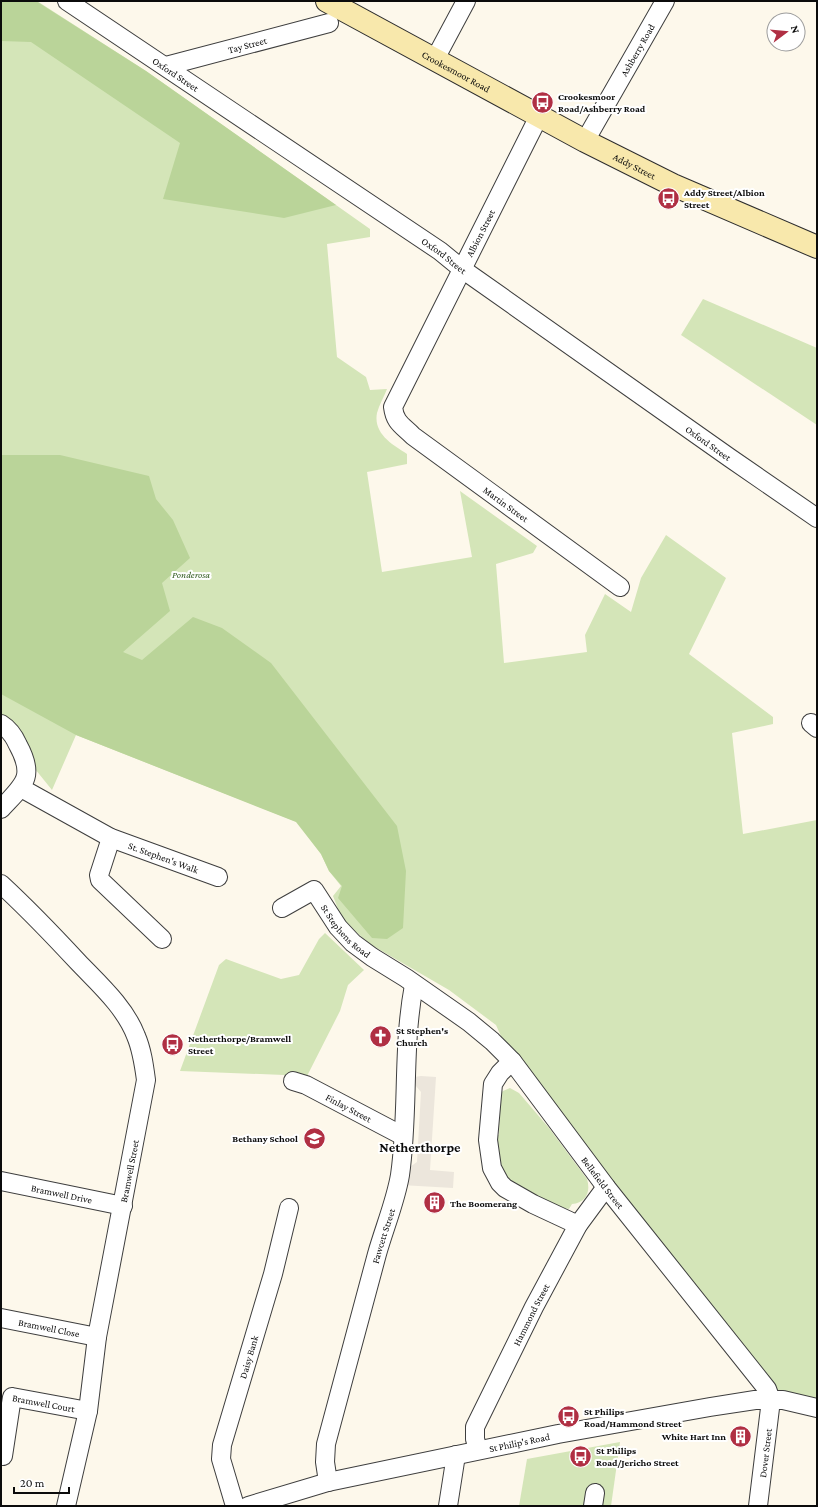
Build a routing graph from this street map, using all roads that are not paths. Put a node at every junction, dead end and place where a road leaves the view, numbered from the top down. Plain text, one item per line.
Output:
1 (67, 1) edge
2 (327, 1) edge
3 (466, 1) edge
4 (665, 1) edge
5 (329, 23) dead end
6 (435, 59) junction
7 (166, 66) junction
8 (539, 116) junction
9 (585, 141) junction
10 (817, 247) edge
11 (462, 269) junction
12 (394, 417) joint
13 (817, 518) edge
14 (620, 587) dead end
15 (1, 724) edge
16 (21, 788) junction
17 (1, 809) edge
18 (111, 838) junction
19 (218, 877) dead end
20 (1, 884) edge
21 (282, 908) dead end
22 (162, 939) dead end
23 (414, 985) junction
24 (512, 1061) junction
25 (293, 1081) dead end
26 (403, 1136) junction
27 (1, 1181) edge
28 (606, 1187) junction
29 (123, 1206) junction
30 (289, 1208) dead end
31 (578, 1225) junction
32 (1, 1318) edge
33 (98, 1337) junction
34 (771, 1400) junction
35 (817, 1408) edge
36 (88, 1411) junction
37 (478, 1450) junction
38 (1, 1455) edge
39 (456, 1455) junction
40 (328, 1482) junction
41 (66, 1506) edge
42 (236, 1506) edge
43 (248, 1506) edge
44 (448, 1506) edge
45 (758, 1506) edge

1 - 7 street, Oxford Street
2 - 6 street, Crookesmoor Road
3 - 6 street
4 - 9 street, Ashberry Road
5 - 7 street, Tay Street
6 - 8 street, Crookesmoor Road
7 - 11 street, Oxford Street
8 - 9 street, Crookesmoor Road
8 - 11 street, Albion Street
9 - 10 street, Addy Street
11 - 12 street, Albion Street
11 - 13 street, Oxford Street
12 - 14 street, Martin Street
15 - 16 street
16 - 17 street
16 - 18 street, St. Stephen's Walk
18 - 19 street, St. Stephen's Walk
18 - 22 street
20 - 29 street, Bramwell Street
21 - 23 street, St Stephens Road
23 - 24 street, Bellefield Street
23 - 26 street, Fawcett Street
24 - 28 street, Bellefield Street
24 - 31 street
25 - 26 street, Finlay Street
26 - 40 street, Fawcett Street
27 - 29 street, Bramwell Drive
28 - 31 street, Hammond Street
28 - 34 street, Bellefield Street
29 - 33 street, Bramwell Street
30 - 42 street, Daisy Bank
31 - 37 street, Hammond Street
32 - 33 street, Bramwell Close
33 - 36 street, Bramwell Street
34 - 35 street, St Philip's Road
34 - 37 street, St Philip's Road
34 - 45 street, Dover Street
36 - 38 street, Bramwell Court
36 - 41 street, Bramwell Street
37 - 39 street, St Philip's Road
39 - 40 street, St Philip's Road
39 - 44 street
40 - 43 street, St Philip's Road

